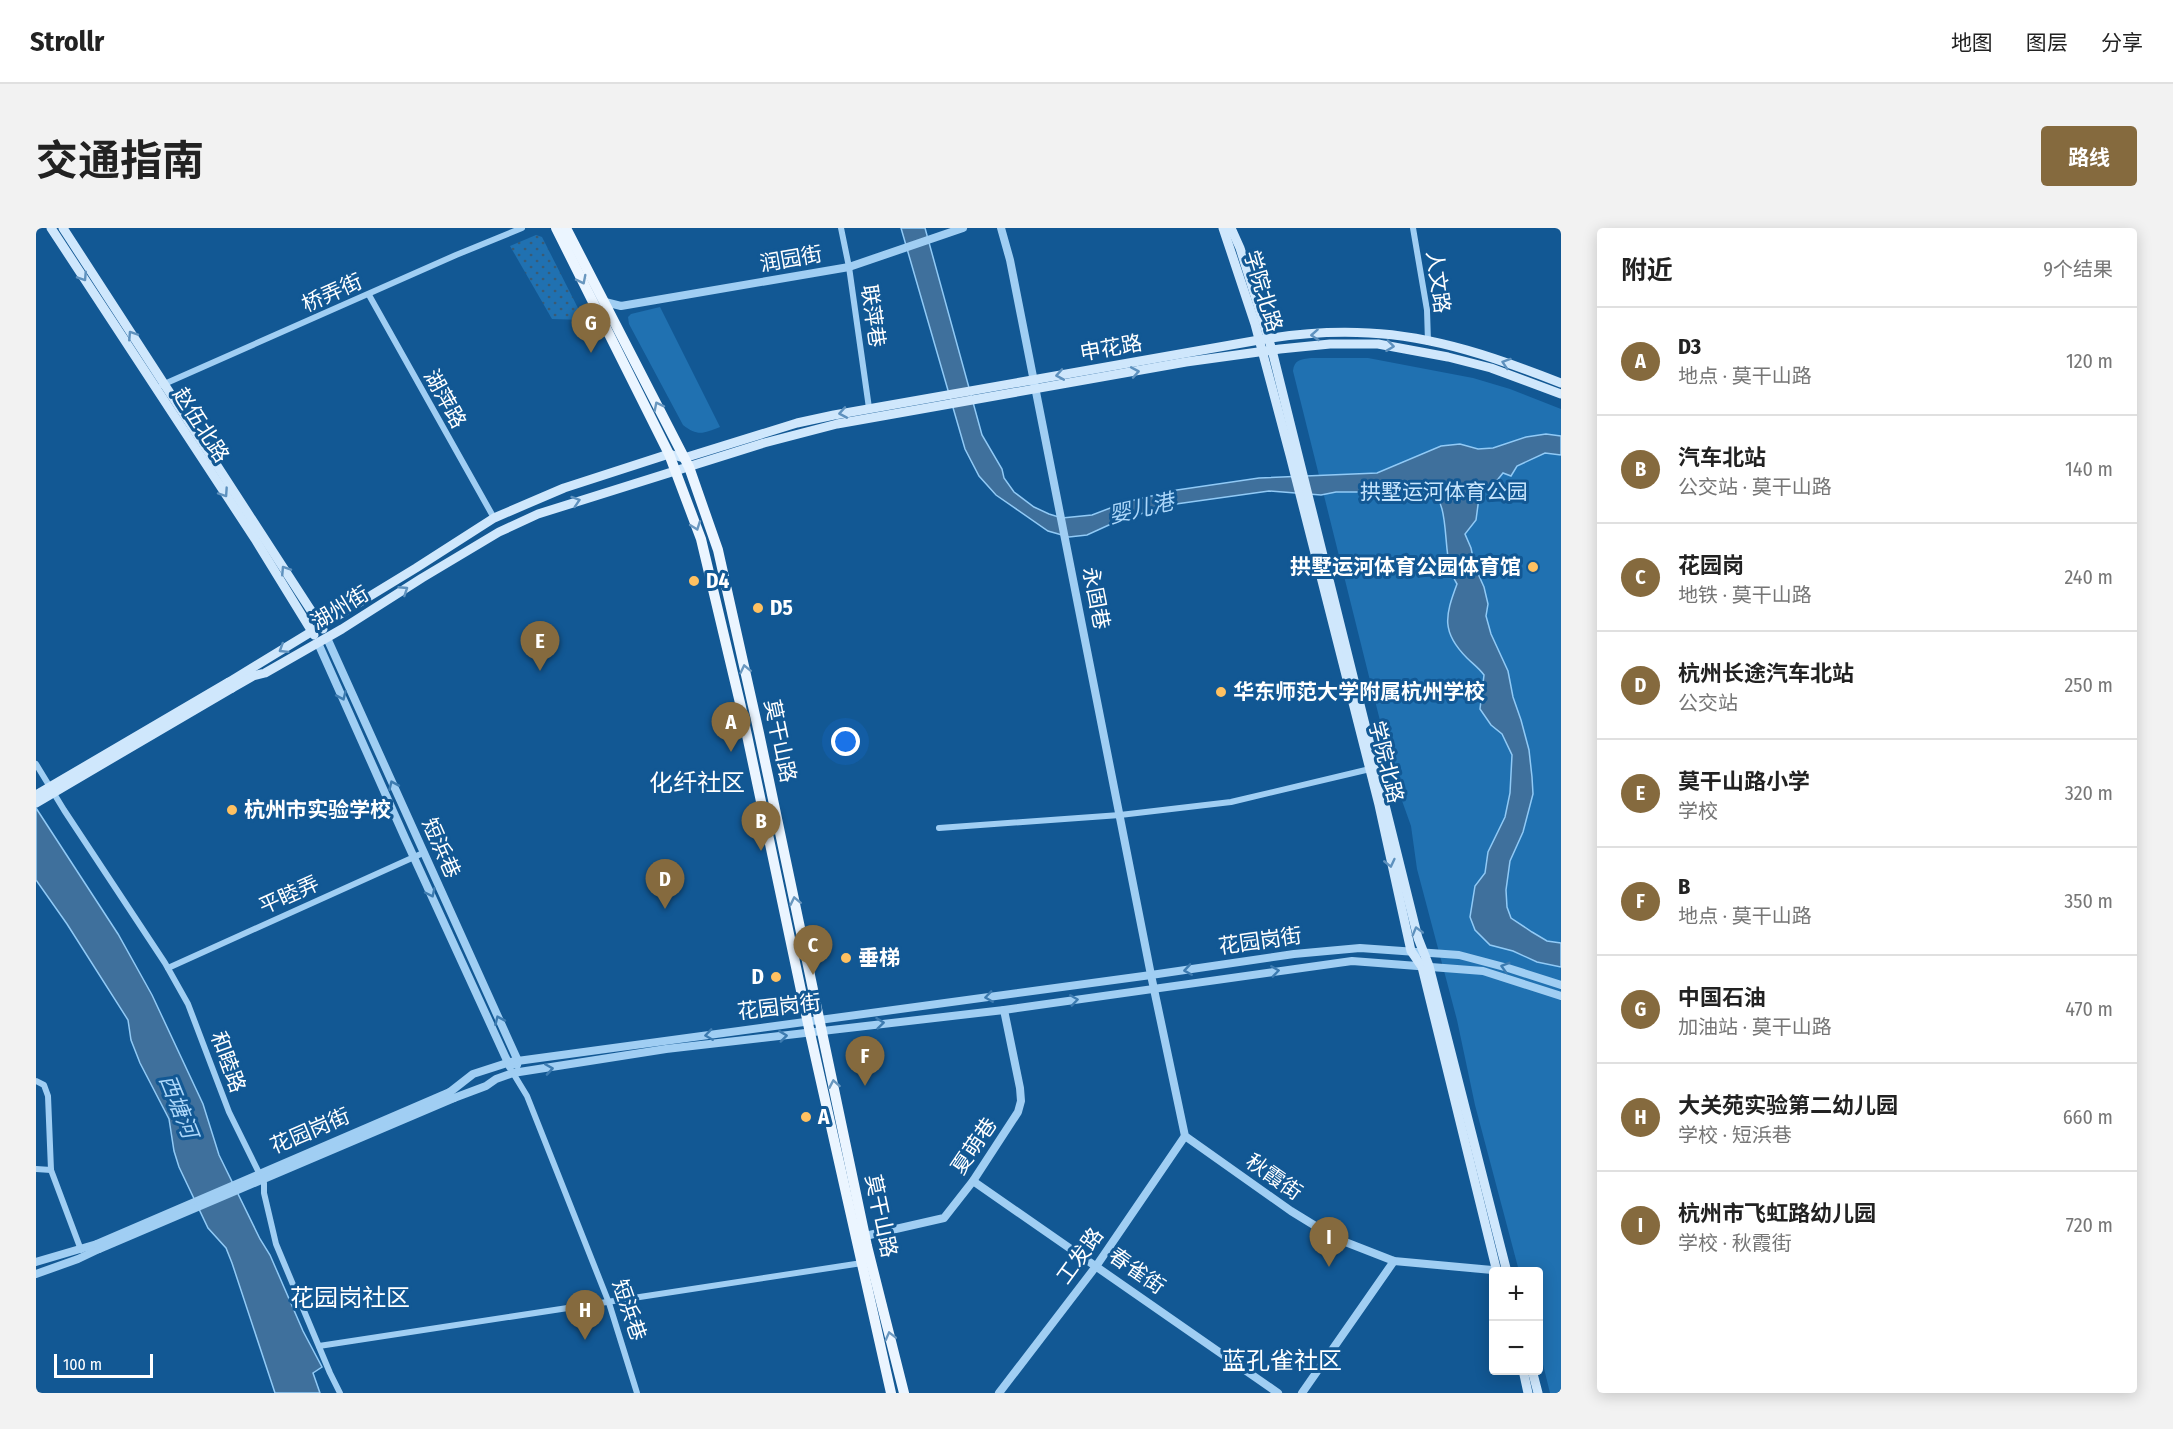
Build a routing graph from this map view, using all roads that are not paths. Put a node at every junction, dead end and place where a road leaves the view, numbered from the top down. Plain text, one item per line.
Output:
1 (51, 228) edge
2 (63, 228) edge
3 (522, 228) edge
4 (556, 228) edge
5 (566, 228) edge
6 (841, 228) edge
7 (963, 228) edge
8 (1001, 228) edge
9 (1223, 228) edge
10 (1231, 228) edge
11 (1413, 228) edge
12 (849, 267) junction
13 (369, 295) junction
14 (605, 302) junction
15 (621, 306) junction
16 (614, 320) junction
17 (1263, 339) junction
18 (1428, 342) junction
19 (1267, 350) junction
20 (1033, 380) junction
21 (1561, 383) edge
22 (160, 386) junction
23 (1036, 390) junction
24 (1561, 394) edge
25 (974, 396) junction
26 (944, 402) junction
27 (869, 408) junction
28 (669, 454) junction
29 (686, 463) junction
30 (676, 471) junction
31 (1305, 500) junction
32 (494, 518) junction
33 (321, 625) junction
34 (312, 631) junction
35 (323, 640) junction
36 (231, 685) junction
37 (36, 764) edge
38 (1370, 770) junction
39 (36, 795) edge
40 (36, 803) edge
41 (1120, 815) junction
42 (939, 828) dead end
43 (423, 853) junction
44 (414, 857) junction
45 (1411, 951) junction
46 (1425, 952) junction
47 (1426, 966) junction
48 (168, 968) junction
49 (1151, 975) junction
50 (1561, 985) edge
51 (1154, 988) junction
52 (1561, 996) edge
53 (1004, 1010) junction
54 (815, 1026) junction
55 (518, 1061) junction
56 (508, 1063) junction
57 (513, 1073) junction
58 (36, 1081) edge
59 (452, 1095) junction
60 (1185, 1136) junction
61 (36, 1169) edge
62 (51, 1170) junction
63 (973, 1181) junction
64 (865, 1236) junction
65 (82, 1252) junction
66 (1394, 1261) junction
67 (36, 1262) edge
68 (862, 1263) junction
69 (1097, 1265) junction
70 (1501, 1267) edge
71 (1489, 1270) edge
72 (36, 1274) edge
73 (609, 1303) junction
74 (319, 1346) junction
75 (1524, 1375) edge
76 (1533, 1375) edge
77 (340, 1393) edge
78 (637, 1393) edge
79 (891, 1393) edge
80 (904, 1393) edge
81 (999, 1393) edge
82 (1278, 1393) edge
83 (1302, 1393) edge
84 (1528, 1393) edge
85 (1538, 1393) edge

1 -> 22 main road, 赵伍北路
22 -> 2 main road, 赵伍北路
3 - 13 street, 桥弄街
4 -> 28 main road, 莫干山路
5 - 14 main road, 莫干山路
6 - 12 street, 联萍巷
7 - 12 street, 润园街
8 - 20 street, 永固巷
9 - 17 main road, 学院北路
10 - 17 main road, 学院北路
11 - 18 street, 人文路
12 - 15 street, 润园街
12 - 27 street, 联萍巷
13 - 22 street, 桥弄街
13 - 32 street, 湖萍路
14 - 15 street, 润园街
14 - 16 main road, 莫干山路
15 - 16 street
29 -> 16 main road, 莫干山路
18 -> 17 main road, 申花路
17 - 19 main road, 学院北路
17 -> 20 main road, 申花路
21 -> 18 main road, 申花路
23 -> 19 main road, 申花路
19 -> 24 main road, 申花路
19 - 31 main road, 学院北路
19 - 31 main road, 学院北路
20 - 23 street, 永固巷
20 - 25 main road, 申花路
33 -> 22 main road, 赵伍北路
22 -> 34 main road, 赵伍北路
23 - 25 main road, 申花路
23 - 41 street, 永固巷
25 - 26 main road, 申花路
26 - 27 main road, 申花路
26 - 29 main road, 申花路
27 -> 29 main road, 申花路
28 - 29 main road
28 - 30 main road, 莫干山路
28 - 32 main road, 湖州街
29 - 30 main road, 申花路
54 -> 29 main road, 莫干山路
35 -> 30 main road, 湖州街
30 -> 54 main road, 莫干山路
31 - 38 main road, 学院北路
46 -> 31 main road, 学院北路
32 - 33 main road, 湖州街
33 - 34 main road, 湖州街
33 - 35 main road, 赵伍北路
34 - 35 main road, 赵伍北路
34 -> 36 main road, 湖州街
35 - 36 main road, 湖州街
43 -> 35 street, 短浜巷
35 -> 44 street, 短浜巷
36 - 39 main road, 湖州街, bridge
36 - 40 main road, 湖州街, bridge
37 - 48 street, 和睦路
38 - 41 street
38 -> 45 main road, 学院北路
41 - 42 street
41 - 49 street, 永固巷
43 - 44 street, 平睦弄
55 -> 43 street, 短浜巷
44 - 48 street, 平睦弄
44 -> 56 street, 短浜巷
45 - 46 street, 花园岗街
45 - 47 main road, 学院北路
45 -> 49 street, 花园岗街
46 - 47 main road, 学院北路
50 -> 46 street, 花园岗街
51 -> 47 street, 花园岗街
47 - 52 street, 花园岗街
47 - 70 main road, 学院北路
48 - 74 street, 和睦路
49 - 51 street
49 -> 54 street, 花园岗街
53 -> 51 street, 花园岗街
51 - 60 street
54 -> 53 street, 花园岗街
53 - 63 street, 夏萌巷
54 -> 55 street, 花园岗街
57 -> 54 street, 花园岗街
64 -> 54 main road, 莫干山路
54 - 68 main road, 莫干山路
55 - 56 street, 花园岗街
55 - 57 street
56 - 57 street, 短浜巷
56 - 59 street, 花园岗街
57 - 59 street, 花园岗街
57 - 73 street, 短浜巷
58 - 62 street
59 - 65 street, 花园岗街, bridge
60 - 66 street, 秋霞街
60 - 69 street, 工发路
61 - 62 street
62 - 65 street
63 - 64 street, 夏萌巷
63 - 69 street, 春雀街
80 -> 64 main road, 莫干山路
65 - 67 street, 花园岗街
65 - 72 street, 花园岗街
66 - 71 street, 秋霞街
66 - 83 street
68 - 73 street
68 - 79 main road, 莫干山路
69 - 81 street, 工发路
69 - 82 street, 春雀街
73 - 74 street
73 - 78 street, 短浜巷
74 - 77 street, 和睦路
75 - 84 main road
76 - 85 main road

